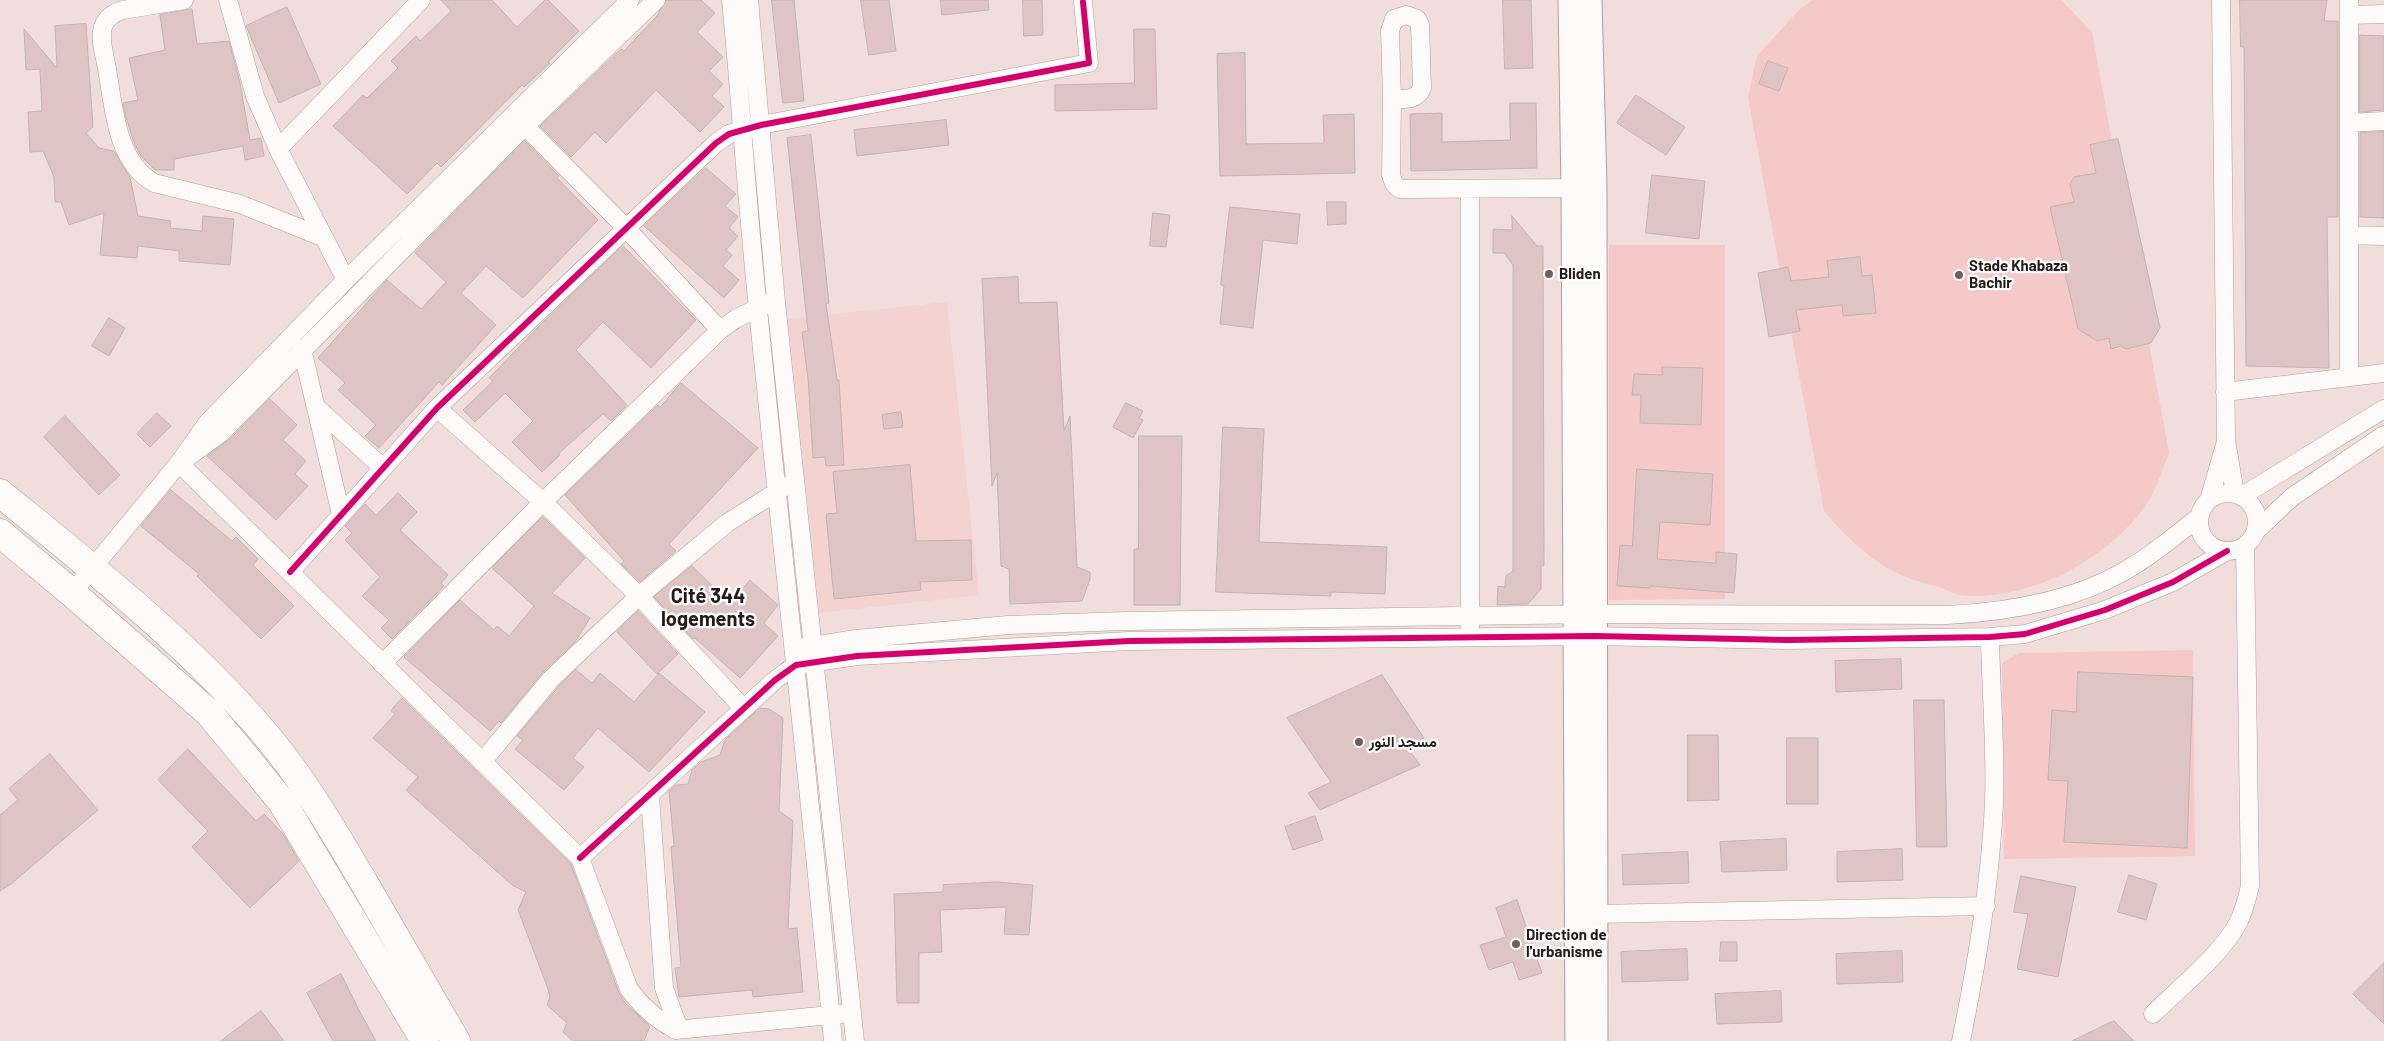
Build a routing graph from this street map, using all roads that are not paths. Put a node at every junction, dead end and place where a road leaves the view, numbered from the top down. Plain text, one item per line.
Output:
1 (184, 0) edge
2 (228, 0) edge
3 (422, 0) edge
4 (630, 0) edge
5 (656, 0) edge
6 (731, 0) edge
7 (750, 0) edge
8 (1571, 0) edge
9 (1589, 0) edge
10 (2220, 0) edge
11 (1083, 2) dead end
12 (2349, 8) edge
13 (2384, 14) edge
14 (1392, 99) dead end
15 (2384, 121) edge
16 (2349, 123) junction
17 (761, 124) junction
18 (525, 126) junction
19 (744, 129) junction
20 (278, 148) junction
21 (1584, 188) junction
22 (1470, 190) junction
23 (626, 228) junction
24 (2349, 235) junction
25 (2384, 236) edge
26 (322, 237) junction
27 (346, 280) junction
28 (776, 302) junction
29 (757, 308) junction
30 (720, 330) junction
31 (302, 349) junction
32 (2384, 373) edge
33 (2349, 377) junction
34 (2226, 392) junction
35 (317, 408) junction
36 (437, 408) junction
37 (2384, 409) edge
38 (2384, 435) edge
39 (2226, 440) junction
40 (179, 463) junction
41 (382, 467) junction
42 (795, 481) junction
43 (778, 490) junction
44 (0, 493) edge
45 (2239, 495) junction
46 (2209, 500) junction
47 (543, 502) junction
48 (341, 514) junction
49 (2200, 516) junction
50 (2256, 531) junction
51 (0, 533) edge
52 (2245, 546) junction
53 (2227, 551) junction
54 (92, 568) junction
55 (290, 572) junction
56 (72, 593) junction
57 (639, 596) junction
58 (1470, 616) junction
59 (1215, 620) junction
60 (1008, 625) junction
61 (1585, 625) junction
62 (1470, 637) junction
63 (1990, 637) junction
64 (1215, 639) junction
65 (1010, 648) junction
66 (814, 654) junction
67 (795, 657) junction
68 (382, 664) junction
69 (744, 709) junction
70 (482, 762) junction
71 (650, 796) junction
72 (580, 858) junction
73 (1986, 906) junction
74 (1596, 914) junction
75 (852, 1014) junction
76 (2153, 1014) dead end
77 (831, 1015) junction
78 (679, 1029) junction
79 (425, 1041) edge
80 (456, 1041) edge
81 (833, 1041) edge
82 (855, 1041) edge
83 (1578, 1041) edge
84 (1595, 1041) edge
85 (1961, 1041) edge

1 - 26 street
2 - 20 street
3 - 20 street
4 - 27 street
5 - 18 street
6 - 19 street
7 - 17 street
8 - 21 street
9 - 21 street
10 - 34 street
11 - 17 street
12 - 13 street
12 - 16 street
14 - 22 street
15 - 16 street
16 - 24 street
17 - 19 street
17 - 28 street
18 - 23 street
18 - 31 street
19 - 23 street
19 - 29 street
20 - 26 street
21 - 22 street
21 - 61 street
22 - 58 street
23 - 30 street
23 - 36 street
24 - 25 street
24 - 33 street
26 - 27 street
27 - 40 street
28 - 29 street
28 - 42 street
29 - 30 street
29 - 43 street
30 - 47 street
31 - 35 street
31 - 40 street
32 - 33 street
33 - 34 street
34 - 39 street
35 - 41 street
35 - 48 street
36 - 41 street
36 - 47 street
37 - 45 street
38 - 50 street
39 - 45 street
39 - 46 street
40 - 54 street
40 - 55 street
41 - 48 street
42 - 43 street
42 - 66 street
43 - 57 street
43 - 67 street
44 - 54 main road
45 - 46 street
45 - 50 street
46 - 49 street
47 - 57 street
47 - 68 street
48 - 55 street
49 - 53 street
49 - 61 street
50 - 52 street
51 - 56 main road
52 - 53 street
52 - 76 street
53 - 63 street
54 - 56 street
54 - 80 main road
55 - 68 street
56 - 79 main road
57 - 69 street
57 - 70 street
58 - 59 street
58 - 61 street
58 - 62 street
59 - 60 street
59 - 64 street
60 - 65 street
60 - 66 street
61 - 62 street
61 - 63 street
61 - 74 street
61 - 83 street
62 - 64 street
63 - 73 street
64 - 65 street
65 - 66 street
66 - 67 street
66 - 75 street
67 - 69 street
67 - 77 street
68 - 70 street
69 - 71 street
70 - 72 street
71 - 72 street
71 - 78 street
72 - 78 street
73 - 74 street
73 - 85 street
74 - 84 street
75 - 77 street
75 - 82 street
77 - 78 street
77 - 81 street

